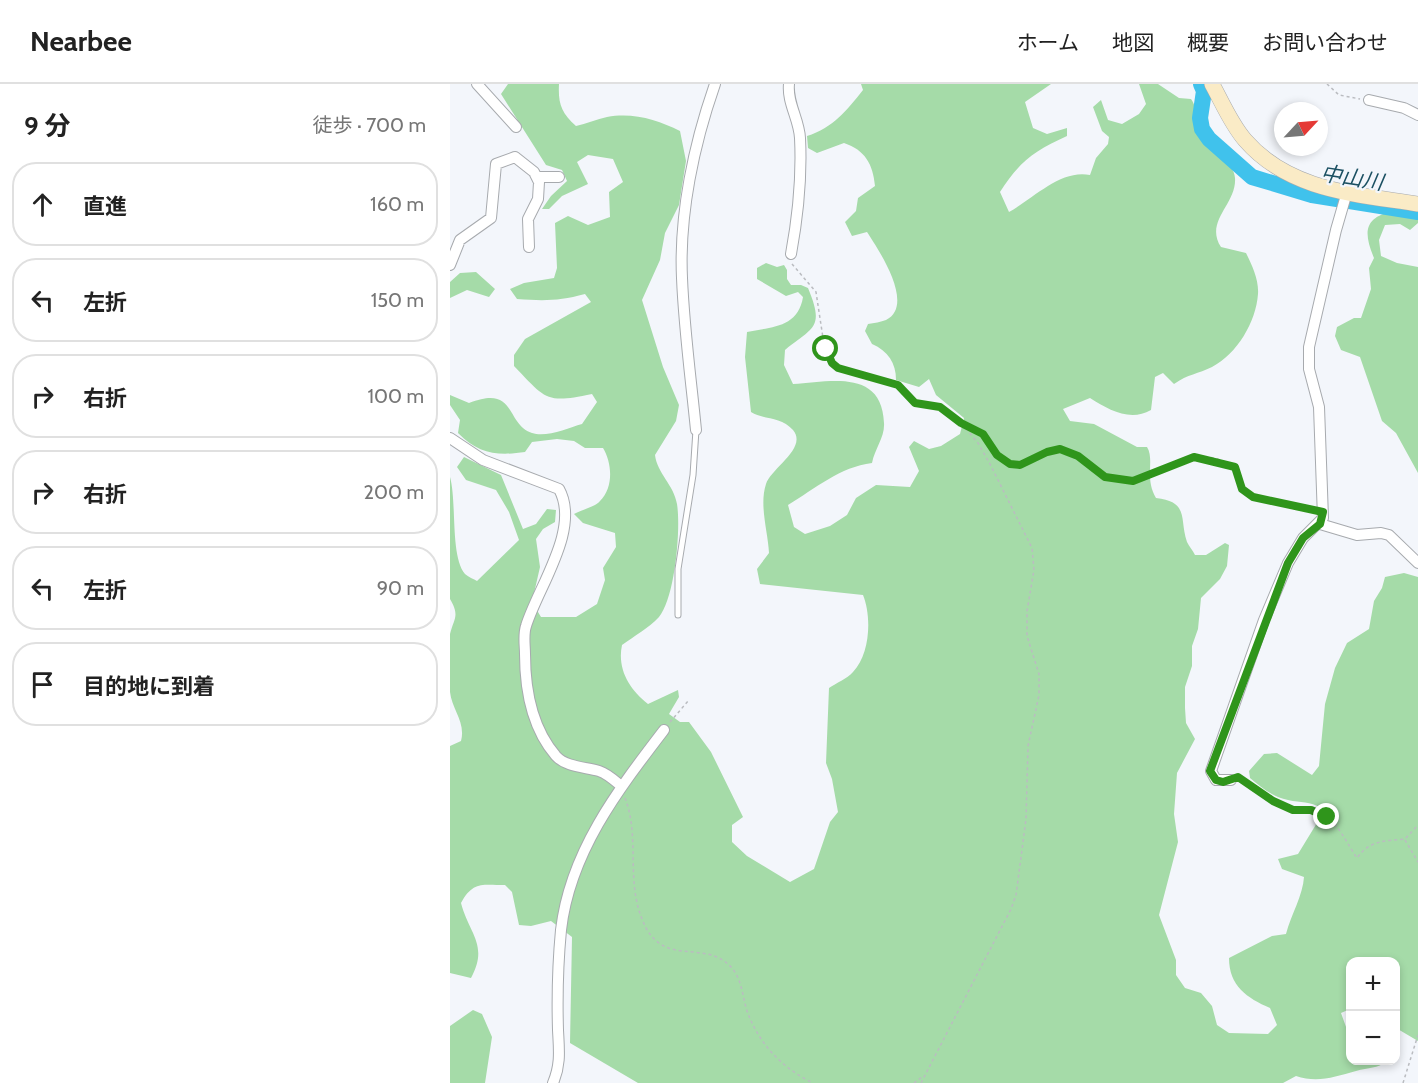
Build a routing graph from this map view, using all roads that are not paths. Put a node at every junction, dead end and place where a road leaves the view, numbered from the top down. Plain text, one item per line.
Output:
1 (477, 84) edge
2 (716, 84) edge
3 (789, 84) edge
4 (1212, 84) edge
5 (1369, 100) road end
6 (1418, 115) edge
7 (516, 127) dead end
8 (538, 177) junction
9 (559, 177) dead end
10 (1346, 199) junction
11 (1418, 204) edge
12 (529, 247) dead end
13 (791, 254) road end
14 (450, 265) edge
15 (696, 429) joint
16 (450, 438) edge
17 (1320, 524) junction
18 (1418, 563) edge
19 (678, 615) dead end
20 (664, 730) road end
21 (1231, 780) road end
22 (621, 786) junction
23 (553, 1083) edge

1 - 7 street
2 - 15 street
3 - 13 street
4 - 10 main road
5 - 6 street
8 - 9 street
8 - 12 street
8 - 14 street
10 - 11 main road
10 - 17 street
15 - 19 lane
16 - 22 street
17 - 18 street
17 - 21 street
20 - 22 street
22 - 23 street

